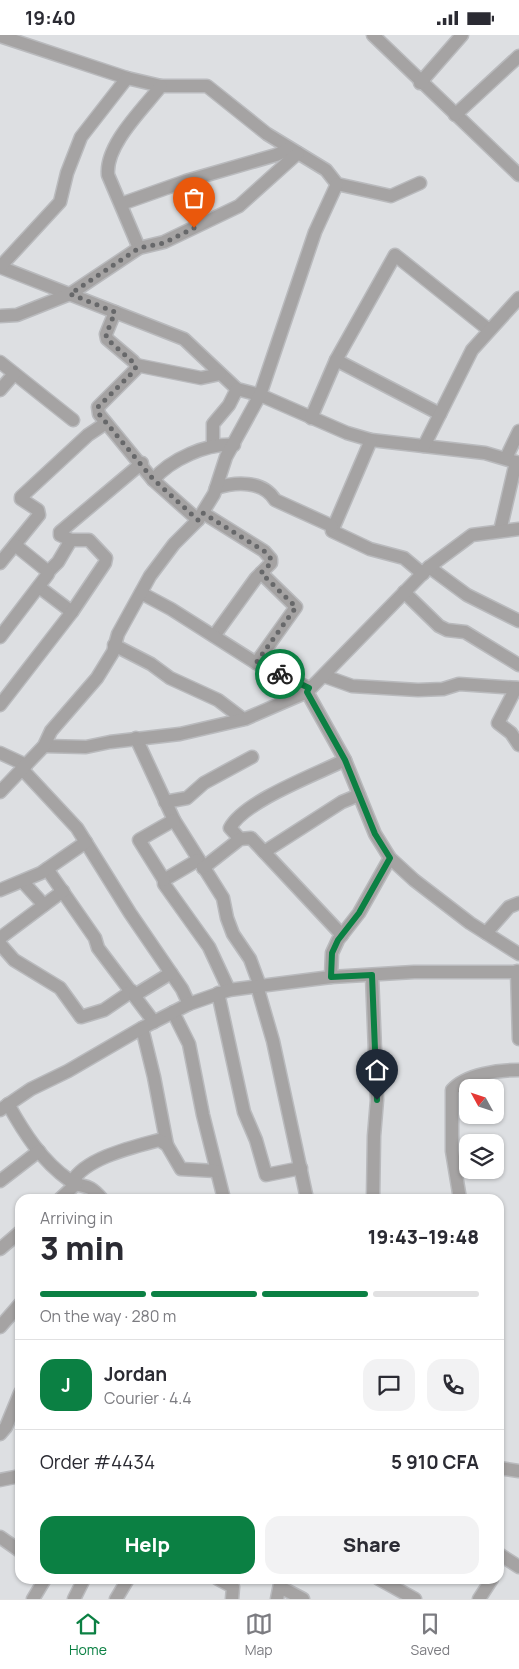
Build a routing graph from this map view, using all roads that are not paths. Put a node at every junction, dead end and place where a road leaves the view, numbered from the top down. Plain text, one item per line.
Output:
1 (373, 35) edge
2 (462, 35) edge
3 (0, 36) edge
4 (31, 40) edge
5 (519, 56) edge
6 (127, 78) junction
7 (420, 83) junction
8 (161, 86) junction
9 (455, 115) junction
10 (294, 151) junction
11 (519, 175) edge
12 (420, 183) dead end
13 (337, 184) junction
14 (121, 204) junction
15 (139, 248) junction
16 (0, 267) edge
17 (70, 294) junction
18 (519, 298) edge
19 (115, 312) junction
20 (0, 316) edge
21 (489, 330) junction
22 (336, 360) junction
23 (0, 362) edge
24 (136, 365) junction
25 (14, 374) junction
26 (220, 374) junction
27 (237, 389) junction
28 (0, 390) edge
29 (260, 395) junction
30 (440, 414) junction
31 (311, 418) junction
32 (73, 420) dead end
33 (106, 423) junction
34 (519, 431) edge
35 (371, 439) junction
36 (234, 445) junction
37 (213, 446) junction
38 (424, 446) junction
39 (514, 461) edge
40 (142, 463) junction
41 (153, 479) junction
42 (216, 488) junction
43 (200, 516) junction
44 (332, 525) junction
45 (519, 529) edge
46 (500, 531) junction
47 (71, 540) junction
48 (14, 545) junction
49 (0, 563) edge
50 (426, 571) junction
51 (48, 572) junction
52 (261, 573) junction
53 (39, 587) junction
54 (404, 592) junction
55 (141, 593) junction
56 (72, 612) junction
57 (519, 621) edge
58 (214, 636) junction
59 (0, 637) edge
60 (114, 645) junction
61 (256, 663) junction
62 (519, 665) edge
63 (324, 676) junction
64 (518, 688) edge
65 (308, 690) junction
66 (0, 705) edge
67 (243, 719) junction
68 (136, 738) junction
69 (519, 745) edge
70 (44, 746) junction
71 (0, 753) edge
72 (252, 757) dead end
73 (345, 760) junction
74 (24, 767) junction
75 (0, 792) edge
76 (359, 795) junction
77 (165, 802) junction
78 (174, 819) junction
79 (240, 839) junction
80 (86, 843) junction
81 (264, 852) junction
82 (390, 858) junction
83 (201, 864) junction
84 (48, 869) junction
85 (164, 880) junction
86 (23, 882) junction
87 (0, 890) edge
88 (63, 891) junction
89 (519, 903) edge
90 (44, 905) junction
91 (486, 933) junction
92 (342, 935) junction
93 (0, 938) edge
94 (0, 944) edge
95 (519, 955) edge
96 (518, 971) edge
97 (171, 973) junction
98 (372, 975) junction
99 (331, 977) junction
100 (259, 986) junction
101 (223, 992) junction
102 (134, 993) junction
103 (189, 1004) junction
104 (173, 1012) junction
105 (154, 1022) junction
106 (142, 1028) junction
107 (519, 1039) edge
108 (519, 1070) edge
109 (4, 1107) edge
110 (167, 1145) junction
111 (39, 1151) junction
112 (301, 1168) junction
113 (216, 1171) junction
114 (0, 1181) edge
115 (74, 1183) junction
116 (64, 1194) edge
117 (98, 1194) edge
118 (223, 1194) edge
119 (306, 1194) edge
120 (373, 1194) edge
121 (459, 1194) edge
122 (15, 1236) edge
123 (0, 1249) edge
124 (15, 1310) edge
125 (0, 1327) edge
126 (15, 1405) edge
127 (0, 1434) edge
128 (504, 1470) edge
129 (519, 1471) edge
130 (15, 1477) edge
131 (0, 1480) edge
132 (0, 1537) edge
133 (15, 1548) edge
134 (504, 1561) edge
135 (519, 1567) edge
136 (42, 1584) edge
137 (82, 1584) edge
138 (125, 1584) edge
139 (227, 1584) edge
140 (388, 1584) edge
141 (489, 1584) edge
142 (279, 1588) edge
143 (33, 1599) edge
144 (74, 1599) edge
145 (116, 1599) edge
146 (232, 1599) edge
147 (303, 1599) edge
148 (415, 1599) edge
149 (479, 1599) edge

1 - 7 street
2 - 7 street
3 - 4 street
4 - 6 street
5 - 9 street
6 - 8 street
6 - 16 street
7 - 9 street
8 - 10 street
8 - 14 street
9 - 11 street
10 - 13 street
10 - 14 street
10 - 15 street
12 - 13 street
13 - 29 street
14 - 15 street
15 - 17 street
16 - 17 street
17 - 19 street
17 - 20 street
18 - 21 street
19 - 24 street
19 - 26 street
21 - 22 street
21 - 30 street
22 - 30 street
22 - 31 street
23 - 25 street
24 - 26 street
24 - 33 street
25 - 28 street
25 - 32 street
26 - 27 street
27 - 29 street
27 - 37 street
29 - 31 street
29 - 36 street
30 - 38 street
31 - 35 street
33 - 40 street
33 - 48 street
34 - 39 street
35 - 38 street
35 - 44 street
36 - 37 street
36 - 42 street
37 - 41 street
38 - 39 street
39 - 46 street
40 - 41 street
40 - 47 street
41 - 43 street
42 - 43 street
42 - 44 street
43 - 52 street
43 - 55 street
44 - 50 street
45 - 46 street
46 - 50 street
47 - 51 street
47 - 56 street
48 - 49 street
48 - 51 street
50 - 54 street
50 - 57 street
51 - 53 street
52 - 58 street
52 - 61 street
53 - 56 street
53 - 59 street
54 - 62 street
54 - 63 street
55 - 58 street
55 - 60 street
56 - 66 street
58 - 61 street
60 - 67 street
60 - 70 street
61 - 65 street
63 - 64 street
63 - 65 street
64 - 69 street
65 - 67 street
65 - 73 street
67 - 68 street
68 - 70 street
68 - 77 street
70 - 74 street
71 - 74 street
72 - 77 street
73 - 76 street
73 - 79 street
74 - 75 street
74 - 80 street
76 - 81 street
76 - 82 street
77 - 78 street
78 - 83 street
78 - 85 street
79 - 81 street
79 - 83 street
80 - 84 street
80 - 97 street
81 - 92 street
82 - 91 street
82 - 92 street
83 - 85 street
83 - 100 street
84 - 86 street
84 - 88 street
85 - 101 street
86 - 87 street
86 - 90 street
88 - 90 street
88 - 102 street
89 - 91 street
90 - 93 street
91 - 95 street
92 - 99 street
94 - 102 street
96 - 98 street
96 - 107 street
97 - 102 street
97 - 103 street
98 - 99 street
98 - 120 street
99 - 100 street
100 - 101 street
100 - 112 street
101 - 103 street
101 - 112 street
102 - 105 street
103 - 104 street
104 - 105 street
104 - 113 street
105 - 106 street
106 - 109 street
106 - 110 street
108 - 121 street
109 - 111 street
110 - 113 street
110 - 115 street
111 - 114 street
111 - 115 street
112 - 119 street
113 - 118 street
115 - 116 street
115 - 117 street
122 - 123 street
124 - 125 street
126 - 127 street
128 - 129 street
130 - 131 street
132 - 133 street
134 - 135 street
136 - 143 street
137 - 144 street
138 - 145 street
139 - 146 street
140 - 148 street
141 - 149 street
142 - 147 street

